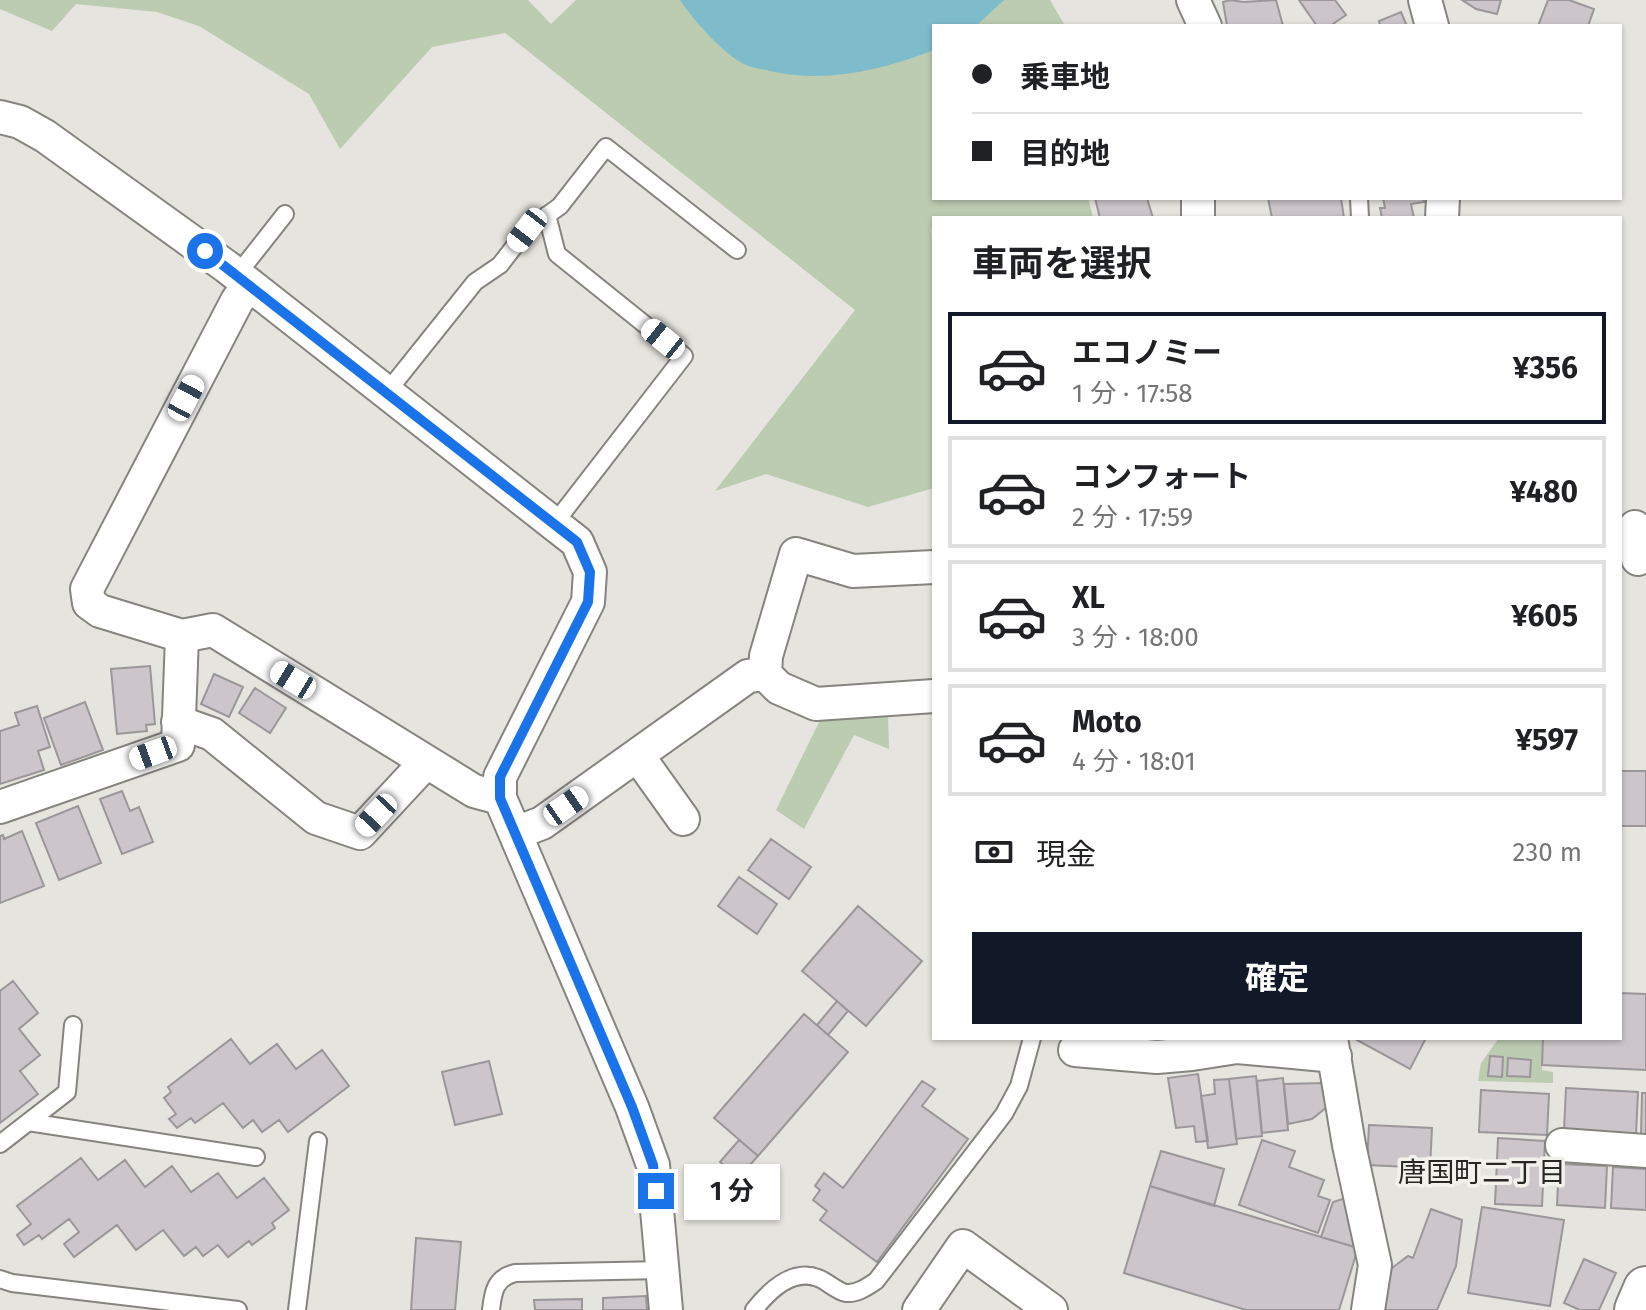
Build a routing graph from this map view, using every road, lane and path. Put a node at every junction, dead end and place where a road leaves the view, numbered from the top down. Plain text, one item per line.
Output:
1 (1193, 0) edge
2 (1425, 0) edge
3 (1204, 24) edge
4 (1431, 24) edge
5 (0, 117) edge
6 (285, 214) dead end
7 (547, 215) junction
8 (737, 250) dead end
9 (243, 280) junction
10 (387, 392) junction
11 (554, 524) junction
12 (1635, 527) dead end
13 (1635, 560) edge
14 (932, 567) edge
15 (182, 636) junction
16 (765, 674) junction
17 (932, 696) edge
18 (178, 722) junction
19 (638, 756) junction
20 (426, 762) junction
21 (500, 798) junction
22 (0, 807) edge
23 (683, 819) dead end
24 (516, 833) junction
25 (73, 1025) dead end
26 (1031, 1040) edge
27 (1333, 1047) edge
28 (1075, 1050) dead end
29 (28, 1122) junction
30 (318, 1141) dead end
31 (0, 1144) edge
32 (1562, 1145) dead end
33 (1646, 1151) edge
34 (256, 1157) dead end
35 (663, 1270) junction
36 (0, 1279) edge
37 (1646, 1289) edge
38 (238, 1310) edge
39 (297, 1310) edge
40 (491, 1310) edge
41 (666, 1310) edge
42 (754, 1310) edge
43 (919, 1310) edge
44 (1051, 1310) edge
45 (1368, 1310) edge
46 (1637, 1310) edge

1 - 3 street
2 - 4 street
5 - 9 street
6 - 9 lane
7 - 8 lane
7 - 10 lane
7 - 11 lane
9 - 10 street
9 - 15 street
10 - 11 street
11 - 21 street
12 - 13 street
14 - 16 street
15 - 18 street
15 - 20 street
16 - 17 street
16 - 19 street
18 - 20 street
18 - 22 street
19 - 23 street
19 - 24 street
20 - 21 street
21 - 24 street
24 - 35 street
25 - 29 lane
26 - 42 lane
27 - 28 street
27 - 45 street
29 - 31 lane
29 - 34 lane
30 - 39 lane
32 - 33 street
35 - 40 lane
35 - 41 street
36 - 38 lane
37 - 46 street
43 - 44 street

